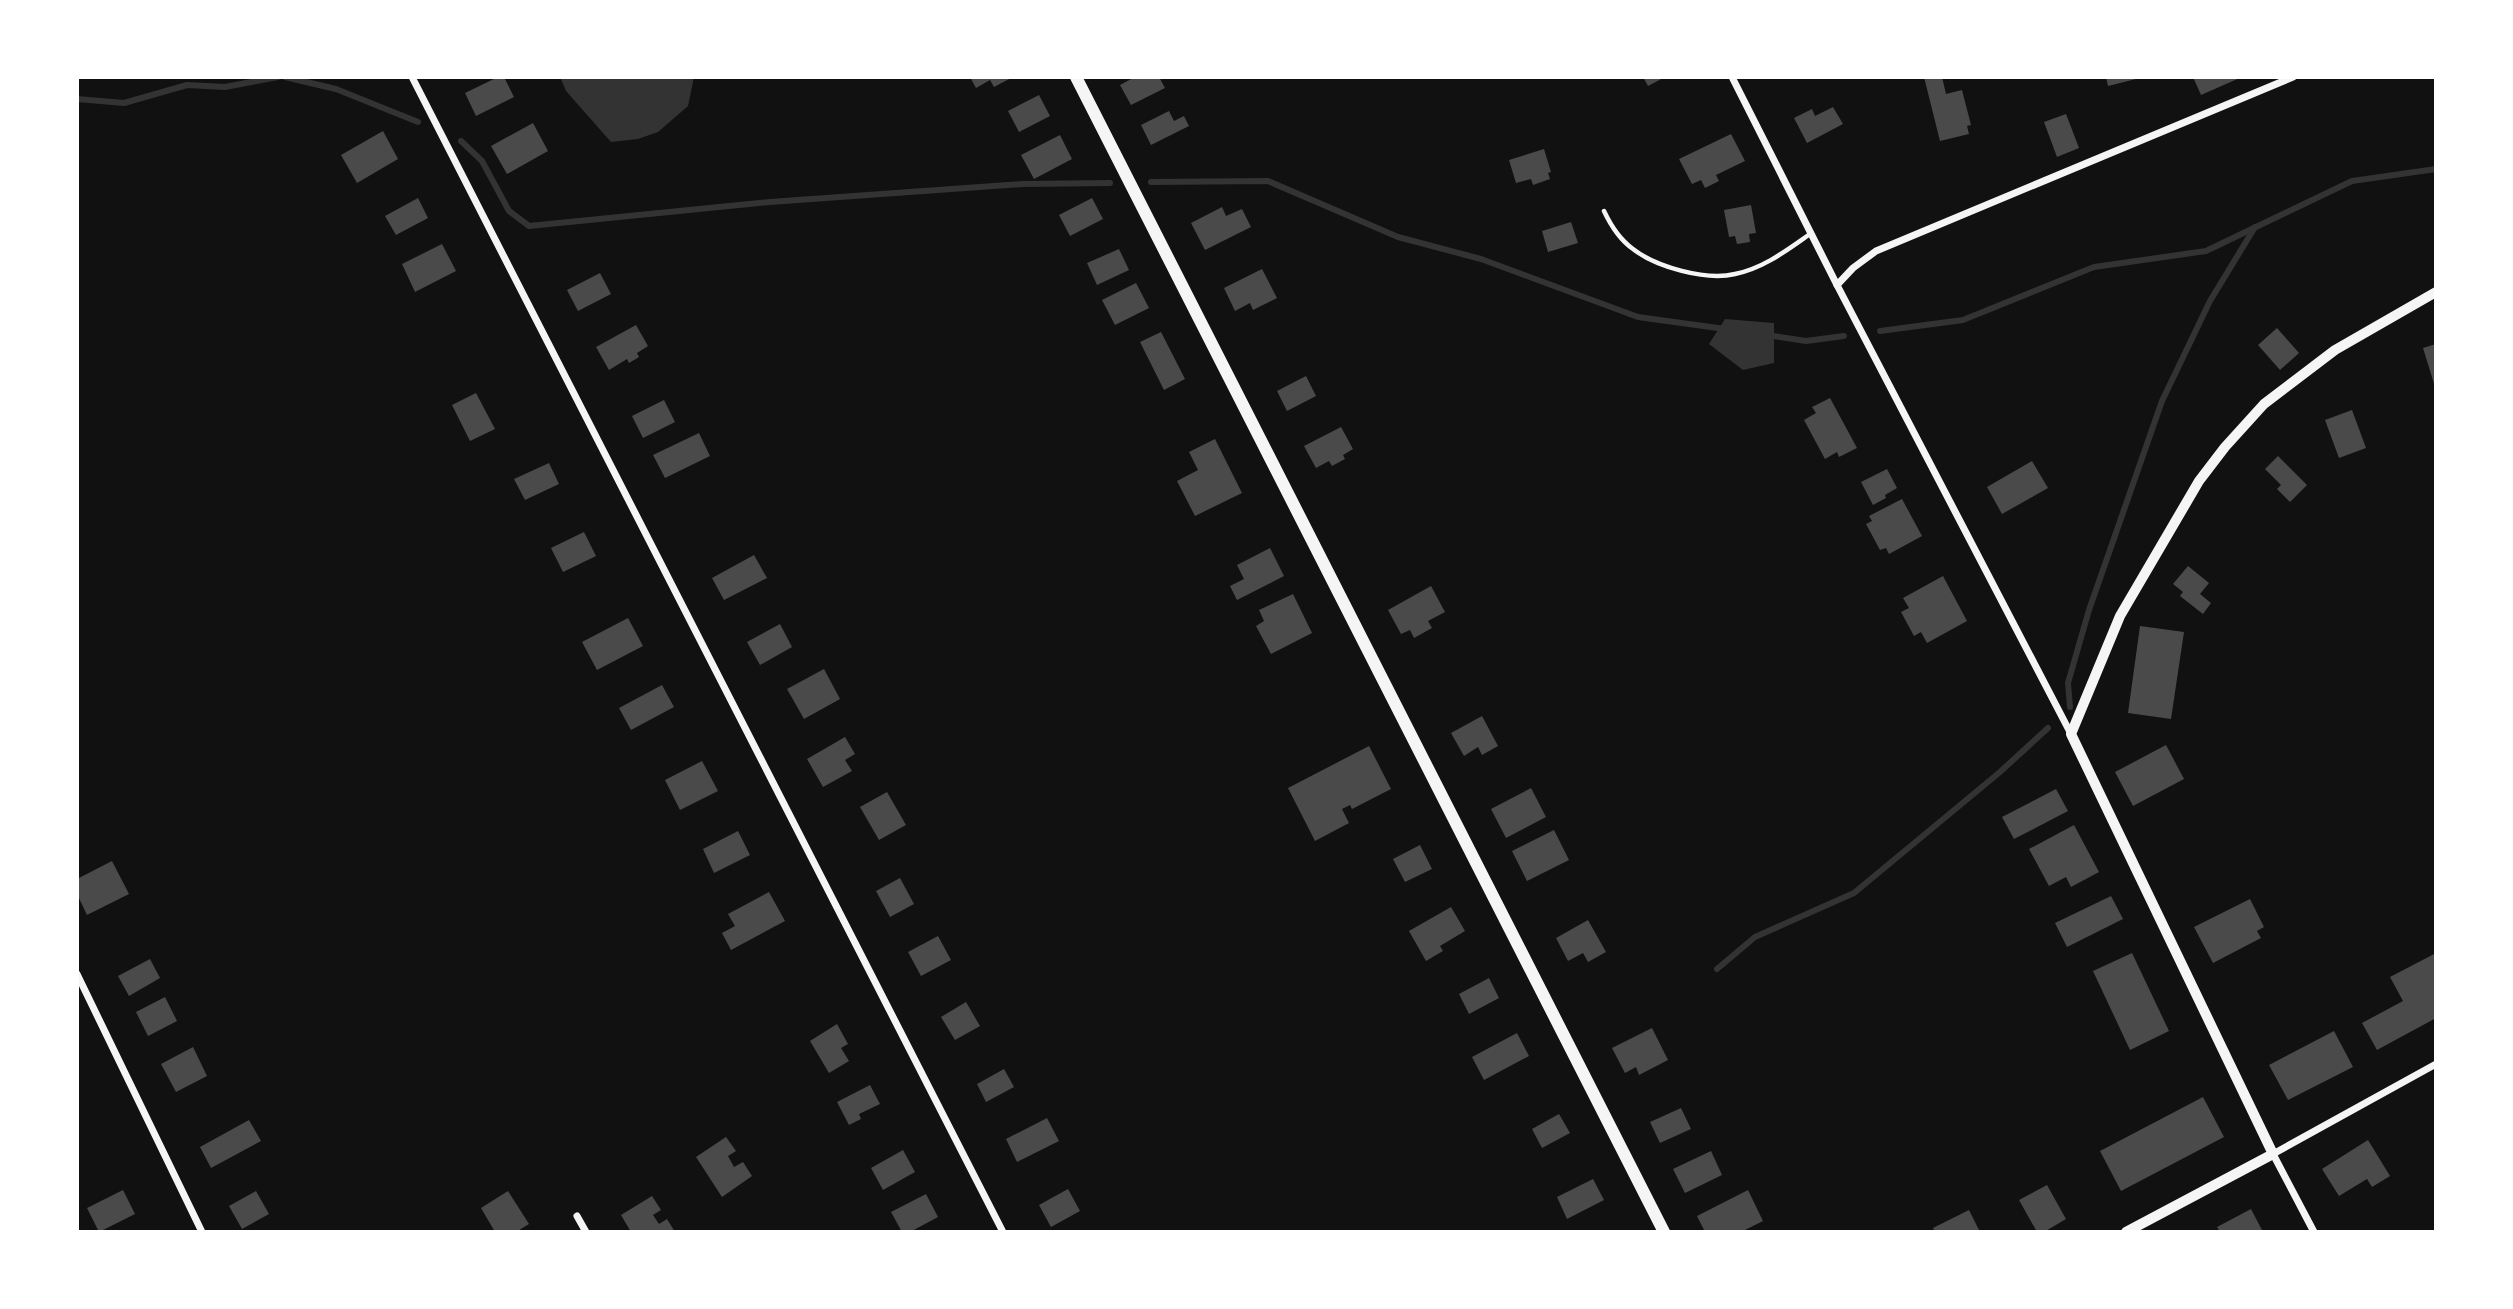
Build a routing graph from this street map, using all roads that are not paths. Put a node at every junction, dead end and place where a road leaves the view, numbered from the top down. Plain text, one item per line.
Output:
1 (412, 77) edge
2 (1076, 77) edge
3 (1732, 77) edge
4 (2293, 77) edge
5 (1604, 211) dead end
6 (1811, 233) junction
7 (1837, 285) junction
8 (2436, 292) edge
9 (2071, 734) junction
10 (77, 974) edge
11 (2436, 1064) edge
12 (2273, 1154) junction
13 (578, 1216) dead end
14 (202, 1232) edge
15 (586, 1232) edge
16 (1003, 1232) edge
17 (1664, 1232) edge
18 (2126, 1232) edge
19 (2314, 1232) edge

1 - 16 street
2 - 17 main road
3 - 6 street
4 - 7 street
5 - 6 lane
6 - 7 street
7 - 9 street
8 - 9 street
9 - 12 street
10 - 14 street
11 - 12 street
12 - 18 street
12 - 19 street
13 - 15 street

